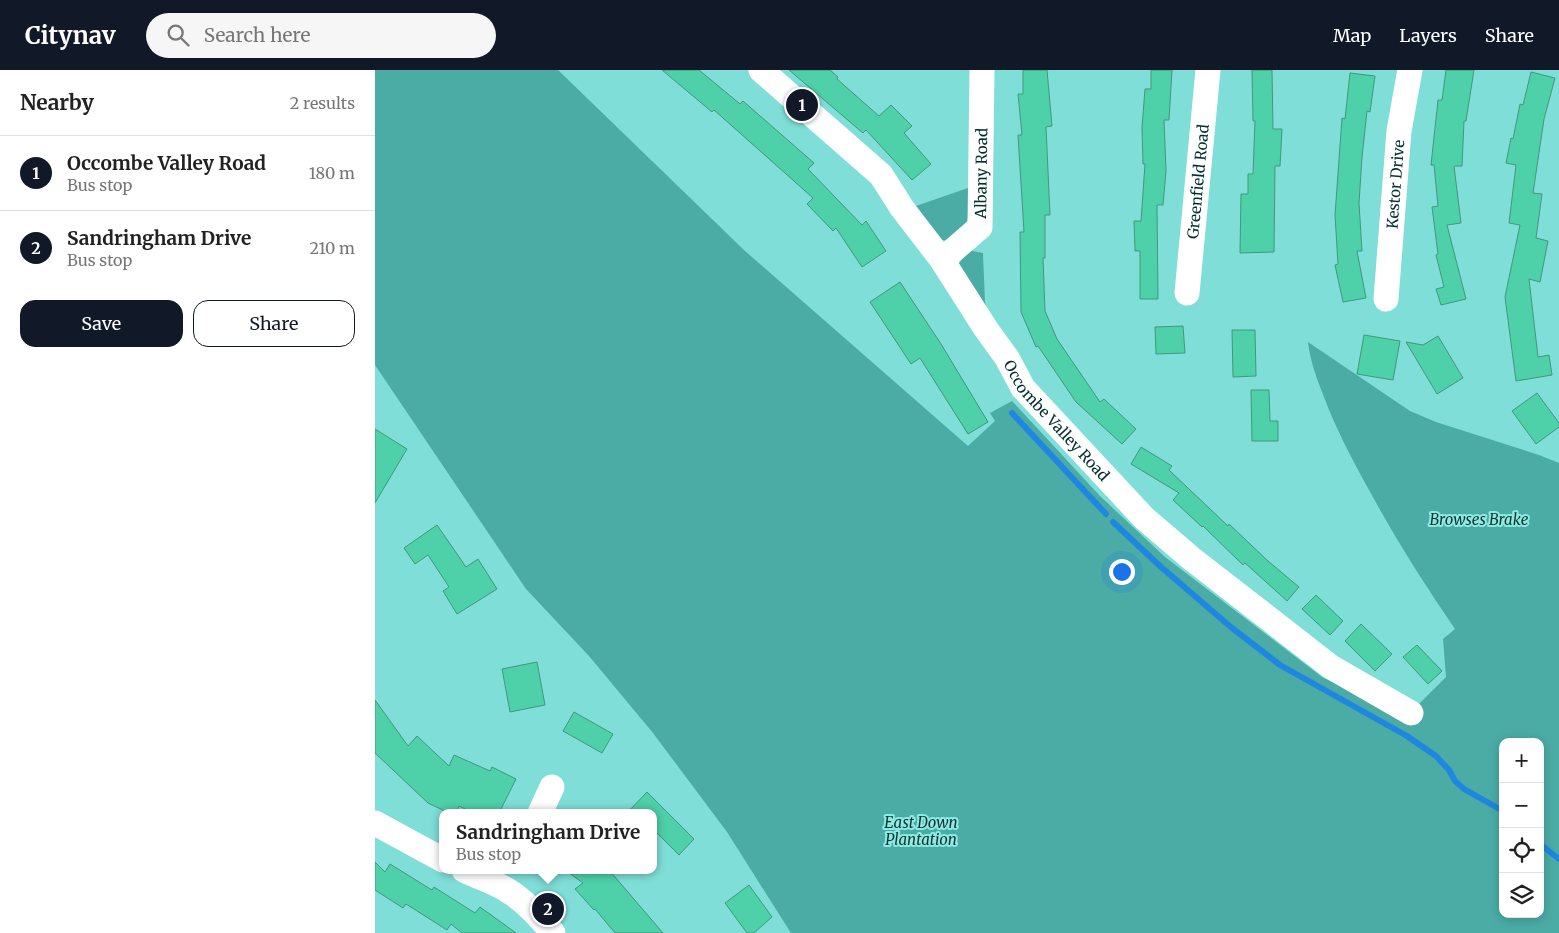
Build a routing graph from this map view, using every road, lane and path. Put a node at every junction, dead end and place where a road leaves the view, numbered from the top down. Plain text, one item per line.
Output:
1 (761, 70) edge
2 (982, 70) edge
3 (1208, 70) edge
4 (1410, 70) edge
5 (942, 260) junction
6 (1187, 293) dead end
7 (1386, 298) dead end
8 (1411, 713) dead end
9 (552, 787) dead end
10 (542, 809) edge
11 (375, 824) edge
12 (439, 858) edge
13 (483, 874) edge
14 (511, 880) edge
15 (553, 933) edge

1 - 5 street, Occombe Valley Road
2 - 5 street, Albany Road
3 - 6 street, Greenfield Road
4 - 7 street, Kestor Drive
5 - 8 street, Occombe Valley Road
9 - 10 street
11 - 12 street
13 - 14 street
14 - 15 street

